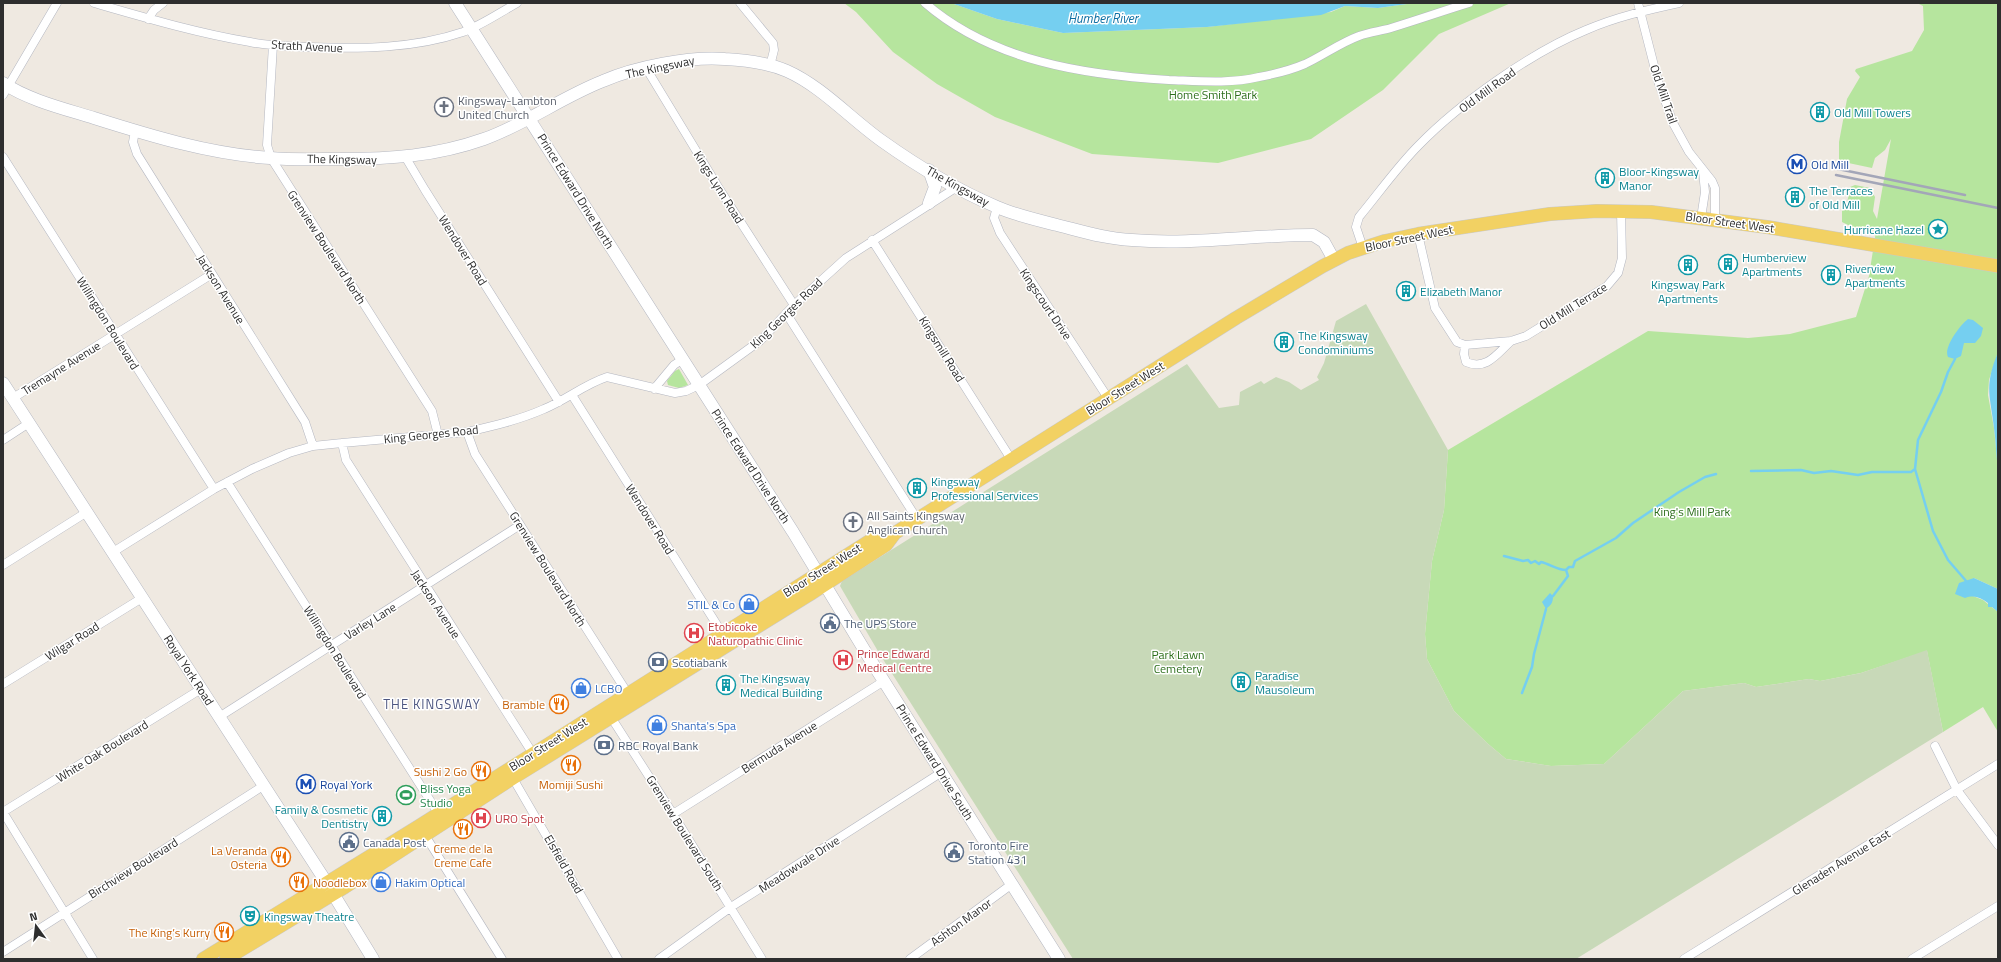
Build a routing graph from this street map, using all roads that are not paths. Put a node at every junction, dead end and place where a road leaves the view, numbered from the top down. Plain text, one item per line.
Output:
1 (57, 3) edge
2 (94, 3) edge
3 (163, 3) edge
4 (455, 3) edge
5 (516, 3) edge
6 (740, 3) edge
7 (925, 3) edge
8 (1469, 3) edge
9 (1638, 3) edge
10 (1679, 3) edge
11 (1641, 11) junction
12 (148, 19) junction
13 (471, 28) junction
14 (273, 45) junction
15 (770, 66) junction
16 (646, 68) junction
17 (5, 88) edge
18 (530, 119) junction
19 (135, 131) junction
20 (3, 157) edge
21 (270, 158) junction
22 (406, 158) junction
23 (929, 170) junction
24 (1703, 171) junction
25 (957, 187) junction
26 (929, 203) junction
27 (997, 207) junction
28 (1621, 211) junction
29 (1701, 218) junction
30 (1715, 220) junction
31 (1418, 234) junction
32 (872, 240) junction
33 (1363, 248) junction
34 (1334, 260) junction
35 (1998, 266) edge
36 (212, 274) junction
37 (794, 305) junction
38 (786, 313) junction
39 (115, 334) junction
40 (1511, 341) junction
41 (1465, 345) junction
42 (682, 359) junction
43 (3, 383) edge
44 (698, 385) junction
45 (654, 389) junction
46 (572, 395) junction
47 (13, 398) junction
48 (1108, 398) junction
49 (559, 402) junction
50 (29, 423) junction
51 (467, 432) junction
52 (438, 435) junction
53 (3, 440) edge
54 (342, 443) junction
55 (313, 446) junction
56 (1011, 459) junction
57 (226, 482) junction
58 (214, 489) junction
59 (87, 512) junction
60 (917, 518) junction
61 (520, 525) junction
62 (895, 533) junction
63 (113, 552) junction
64 (3, 565) edge
65 (819, 573) junction
66 (826, 584) junction
67 (424, 586) junction
68 (142, 598) junction
69 (726, 639) junction
70 (331, 646) junction
71 (884, 681) junction
72 (3, 684) edge
73 (201, 689) junction
74 (631, 698) junction
75 (608, 713) junction
76 (219, 717) junction
77 (1935, 746) dead end
78 (536, 758) junction
79 (1998, 764) edge
80 (942, 772) junction
81 (510, 774) junction
82 (264, 786) junction
83 (1957, 790) junction
84 (3, 812) edge
85 (673, 814) junction
86 (441, 817) junction
87 (422, 831) junction
88 (1998, 845) edge
89 (1012, 884) junction
90 (330, 889) junction
91 (1998, 906) edge
92 (731, 908) junction
93 (64, 911) junction
94 (240, 950) edge
95 (3, 952) edge
96 (93, 959) edge
97 (203, 959) edge
98 (226, 959) edge
99 (373, 959) edge
100 (502, 959) edge
101 (618, 959) edge
102 (659, 959) edge
103 (762, 959) edge
104 (910, 959) edge
105 (1059, 959) edge
106 (1684, 959) edge
107 (1912, 959) edge

1 - 17 street
2 - 12 street, Strath Avenue
3 - 12 street
4 - 13 street, Prince Edward Drive North
5 - 13 street, Strath Avenue
6 - 15 street
7 - 8 street
9 - 11 street, Old Mill Trail
10 - 11 street, Old Mill Road
11 - 24 street, Old Mill Trail
11 - 33 street, Old Mill Road
12 - 14 street, Strath Avenue
13 - 14 street, Strath Avenue
13 - 18 street, Prince Edward Drive North
14 - 21 street, Grenview Boulevard North
15 - 16 street, The Kingsway
15 - 23 street, The Kingsway
16 - 18 street, The Kingsway
16 - 37 street, Kings Lynn Road
17 - 19 street, The Kingsway
18 - 22 street, The Kingsway
18 - 42 street, Prince Edward Drive North
19 - 21 street, The Kingsway
19 - 36 street, Jackson Avenue
20 - 39 street, Willingdon Boulevard
21 - 22 street, The Kingsway
21 - 52 street, Grenview Boulevard North
22 - 49 street, Wendover Road
23 - 25 street, The Kingsway
23 - 26 street
24 - 29 street, Old Mill Trail
24 - 30 street, Old Mill Trail
25 - 26 street, King Georges Road
25 - 27 street, The Kingsway
26 - 32 street, King Georges Road
27 - 34 street, The Kingsway
27 - 48 street, Kingscourt Drive
28 - 29 main road, Bloor Street West
28 - 31 main road, Bloor Street West
28 - 40 street, Old Mill Terrace
29 - 30 main road, Bloor Street West
30 - 35 main road, Bloor Street West
31 - 33 main road, Bloor Street West
31 - 41 street
32 - 37 street, King Georges Road
32 - 56 street, Kingsmill Road
33 - 34 main road, Bloor Street West
34 - 48 main road, Bloor Street West
36 - 39 street, Tremayne Avenue
36 - 55 street, Jackson Avenue
37 - 38 street, King Georges Road
38 - 44 street, King Georges Road
38 - 60 street
39 - 47 street, Tremayne Avenue
39 - 58 street, Willingdon Boulevard
40 - 41 street, Old Mill Terrace
40 - 41 street, Old Mill Terrace
42 - 44 street, Prince Edward Drive North
42 - 45 street
43 - 47 street, Royal York Road
44 - 45 street, King Georges Road
44 - 65 street, Prince Edward Drive North
45 - 46 street, King Georges Road
46 - 49 street, King Georges Road
46 - 69 street, Wendover Road
47 - 50 street, Royal York Road
48 - 56 main road, Bloor Street West
49 - 51 street, King Georges Road
50 - 53 street
50 - 59 street, Royal York Road
51 - 52 street, King Georges Road
51 - 61 street, Grenview Boulevard North
52 - 54 street, King Georges Road
54 - 55 street, King Georges Road
54 - 67 street, Jackson Avenue
55 - 57 street, King Georges Road
56 - 60 main road, Bloor Street West
57 - 58 street, King Georges Road
57 - 70 street, Willingdon Boulevard
58 - 63 street, King Georges Road
59 - 63 street, Royal York Road
59 - 64 street
60 - 62 main road, Bloor Street West
61 - 67 street, Varley Lane
61 - 74 street, Grenview Boulevard North
62 - 65 main road, Bloor Street West
62 - 66 main road, Bloor Street West
63 - 68 street, Royal York Road
65 - 66 street, Prince Edward Drive North
65 - 69 main road, Bloor Street West
66 - 69 main road, Bloor Street West
66 - 71 street, Prince Edward Drive South
67 - 70 street, Varley Lane
67 - 78 street, Jackson Avenue
68 - 72 street, Wilgar Road
68 - 73 street, Royal York Road
69 - 74 main road, Bloor Street West
70 - 76 street, Varley Lane
70 - 86 street, Willingdon Boulevard
71 - 80 street, Prince Edward Drive South
71 - 85 street, Bermuda Avenue
73 - 76 street, Royal York Road
73 - 84 street, White Oak Boulevard
74 - 75 main road, Bloor Street West
75 - 78 main road, Bloor Street West
75 - 85 street, Grenview Boulevard South
76 - 82 street, Royal York Road
77 - 83 street
78 - 81 main road, Bloor Street West
79 - 83 street, Glenaden Avenue East
80 - 89 street, Prince Edward Drive South
80 - 92 street, Meadowvale Drive
81 - 86 main road, Bloor Street West
81 - 101 street, Elsfield Road
82 - 90 street, Royal York Road
82 - 93 street, Birchview Boulevard
83 - 88 street
83 - 106 street, Glenaden Avenue East
84 - 93 street
85 - 92 street, Grenview Boulevard South
86 - 87 main road, Bloor Street West
87 - 90 main road, Bloor Street West
87 - 100 street
89 - 104 street, Ashton Manor
89 - 105 street, Prince Edward Drive South
90 - 94 main road, Bloor Street West
90 - 99 street, Royal York Road
91 - 107 street
92 - 102 street, Meadowvale Drive
92 - 103 street, Grenview Boulevard South
93 - 95 street, Birchview Boulevard
93 - 96 street
94 - 97 main road, Bloor Street West
94 - 98 main road, Bloor Street West

